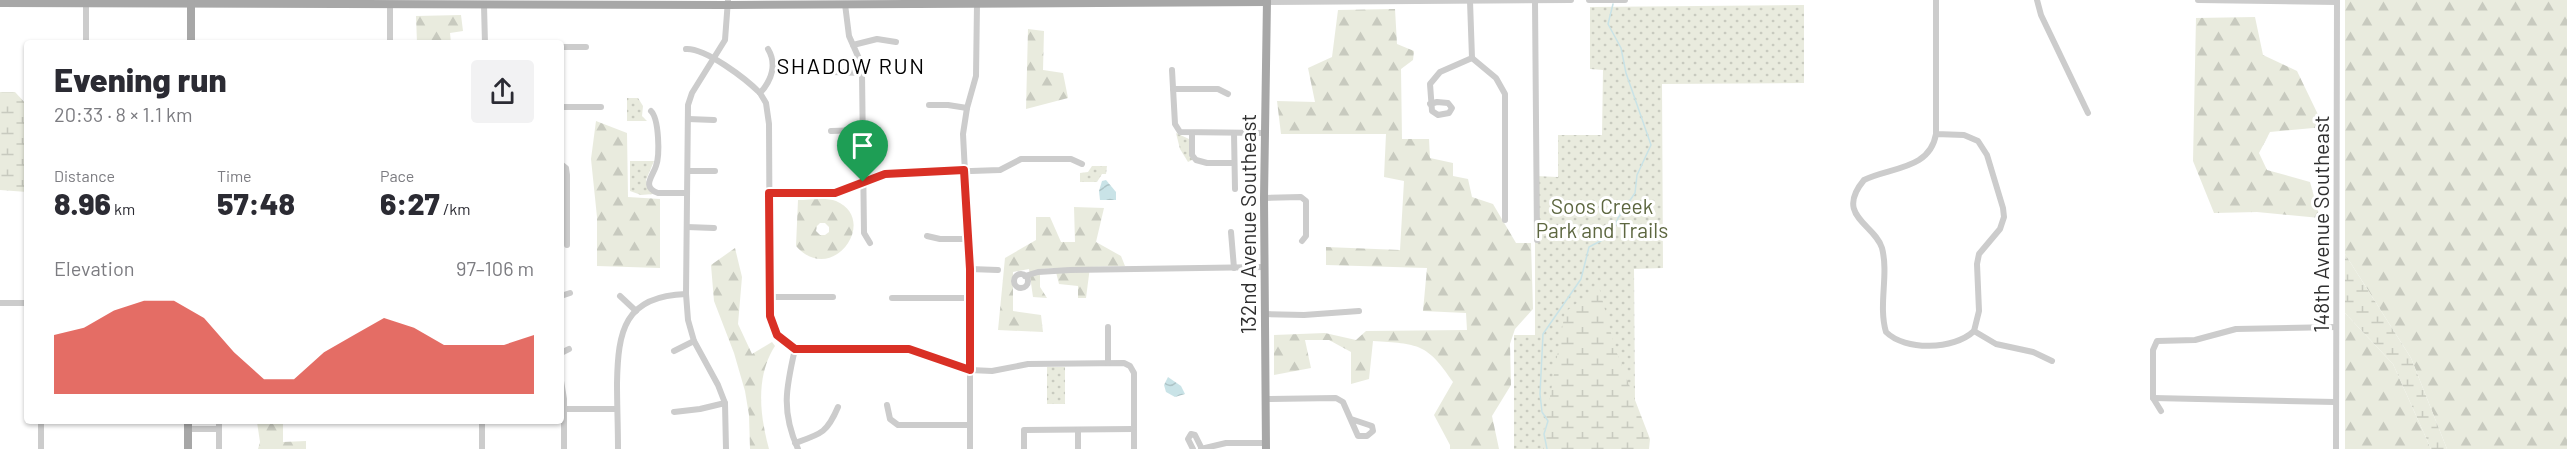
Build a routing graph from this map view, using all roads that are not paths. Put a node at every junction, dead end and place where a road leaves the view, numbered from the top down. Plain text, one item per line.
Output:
1 (1571, 0) edge
2 (1589, 0) edge
3 (1613, 0) edge
4 (1625, 0) edge
5 (1936, 0) edge
6 (2037, 0) edge
7 (2198, 0) edge
8 (2264, 0) edge
9 (1148, 1) edge
10 (1267, 1) edge
11 (1470, 1) edge
12 (1534, 1) edge
13 (2337, 1) edge
14 (45, 2) edge
15 (119, 2) edge
16 (461, 2) edge
17 (563, 2) edge
18 (728, 2) edge
19 (0, 3) edge
20 (86, 4) junction
21 (191, 4) junction
22 (390, 4) junction
23 (845, 4) junction
24 (976, 4) junction
25 (484, 5) junction
26 (86, 40) edge
27 (190, 40) edge
28 (390, 40) edge
29 (485, 40) edge
30 (896, 42) dead end
31 (853, 45) junction
32 (564, 46) edge
33 (586, 47) dead end
34 (686, 49) dead end
35 (768, 49) dead end
36 (1473, 58) junction
37 (714, 59) junction
38 (1172, 70) dead end
39 (833, 72) dead end
40 (862, 73) junction
41 (1173, 89) junction
42 (760, 93) junction
43 (1228, 94) dead end
44 (1430, 104) dead end
45 (929, 105) dead end
46 (564, 107) edge
47 (601, 107) dead end
48 (967, 108) junction
49 (651, 111) dead end
50 (2088, 113) dead end
51 (688, 119) junction
52 (714, 120) dead end
53 (864, 130) junction
54 (831, 131) dead end
55 (1265, 133) junction
56 (1192, 134) junction
57 (1234, 134) junction
58 (1936, 134) junction
59 (1234, 163) junction
60 (1082, 164) dead end
61 (964, 170) junction
62 (688, 171) junction
63 (715, 171) dead end
64 (863, 182) junction
65 (564, 186) edge
66 (1235, 189) dead end
67 (687, 193) junction
68 (769, 193) junction
69 (1264, 198) junction
70 (1505, 220) dead end
71 (687, 227) junction
72 (714, 228) dead end
73 (1231, 232) dead end
74 (927, 236) dead end
75 (968, 239) junction
76 (1537, 240) dead end
77 (1302, 241) dead end
78 (870, 243) dead end
79 (567, 245) dead end
80 (1265, 267) junction
81 (1234, 268) junction
82 (970, 269) junction
83 (998, 270) dead end
84 (1025, 276) dead end
85 (570, 293) dead end
86 (686, 294) junction
87 (564, 295) edge
88 (620, 296) dead end
89 (769, 297) junction
90 (833, 297) dead end
91 (892, 298) dead end
92 (970, 298) junction
93 (0, 303) edge
94 (24, 303) edge
95 (636, 311) junction
96 (1359, 311) dead end
97 (1265, 314) junction
98 (1108, 327) dead end
99 (2336, 327) junction
100 (1974, 332) junction
101 (694, 341) junction
102 (569, 349) dead end
103 (795, 349) junction
104 (564, 351) edge
105 (674, 351) dead end
106 (2052, 361) dead end
107 (1108, 363) junction
108 (970, 370) junction
109 (2153, 398) junction
110 (1266, 399) junction
111 (2336, 402) junction
112 (725, 403) junction
113 (887, 405) dead end
114 (838, 407) dead end
115 (617, 408) junction
116 (2162, 411) dead end
117 (564, 412) edge
118 (674, 412) dead end
119 (1351, 419) dead end
120 (41, 424) edge
121 (219, 424) edge
122 (482, 424) edge
123 (563, 424) edge
124 (188, 425) edge
125 (970, 425) junction
126 (219, 429) junction
127 (1134, 429) junction
128 (1078, 430) junction
129 (796, 446) edge
130 (1266, 446) edge
131 (41, 449) edge
132 (188, 449) edge
133 (219, 449) edge
134 (482, 449) edge
135 (564, 449) edge
136 (618, 449) edge
137 (726, 449) edge
138 (970, 449) edge
139 (1024, 449) edge
140 (1078, 449) edge
141 (1134, 449) edge
142 (1193, 449) edge
143 (1201, 449) edge
144 (2336, 449) edge

1 - 12 street
2 - 3 street
3 - 4 street
5 - 58 street
6 - 50 street
7 - 8 street
8 - 13 street
9 - 10 main road
9 - 24 main road
10 - 11 street
10 - 55 main road, 132nd Avenue Southeast
11 - 12 street
11 - 36 street
12 - 76 street
13 - 99 street, 148th Avenue Southeast
14 - 19 main road
14 - 20 main road
15 - 20 main road
15 - 21 main road
16 - 22 main road
16 - 25 main road
17 - 18 main road
17 - 25 main road
18 - 23 main road
18 - 37 street
20 - 26 street
21 - 22 main road
21 - 27 main road
22 - 28 street
23 - 24 main road
23 - 31 street
24 - 48 street
25 - 29 street
30 - 31 street
31 - 40 street
32 - 33 street
34 - 37 street
35 - 42 street
36 - 44 street
36 - 70 street
37 - 42 street
37 - 51 street
38 - 41 street
39 - 40 street
40 - 53 street
41 - 43 street
41 - 56 street
42 - 68 street
45 - 48 street
46 - 47 street
48 - 61 street
49 - 67 street
51 - 52 street
51 - 62 street
53 - 54 street
53 - 64 street
55 - 57 street
55 - 69 main road, 132nd Avenue Southeast
56 - 57 street
56 - 59 street
57 - 59 street
58 - 100 street
58 - 100 street
59 - 66 street
60 - 61 street
61 - 64 street
61 - 75 street
62 - 63 street
62 - 67 street
64 - 68 street
64 - 78 street
65 - 79 street
67 - 71 street
68 - 89 street
69 - 77 street
69 - 80 main road, 132nd Avenue Southeast
71 - 72 street
71 - 86 street
73 - 81 street
74 - 75 street
75 - 82 street
80 - 81 street
80 - 97 main road, 132nd Avenue Southeast
81 - 84 street
82 - 83 street
82 - 92 street
85 - 87 street
86 - 95 street
86 - 101 street
88 - 95 street
89 - 90 street
89 - 103 street
91 - 92 street
92 - 108 street
93 - 94 street
95 - 115 street
96 - 97 street
97 - 110 main road, 132nd Avenue Southeast
98 - 107 street
99 - 109 street
99 - 111 street, 148th Avenue Southeast
100 - 106 street
101 - 105 street
101 - 112 street
102 - 104 street
103 - 108 street
103 - 129 street
107 - 108 street
107 - 127 street
108 - 125 street
109 - 111 street
109 - 116 street
110 - 119 street
110 - 130 main road, 132nd Avenue Southeast
111 - 144 street, 148th Avenue Southeast
112 - 118 street
112 - 137 street
113 - 125 street
114 - 129 street
115 - 117 street
115 - 136 street
120 - 131 street
121 - 126 street
122 - 134 street
123 - 135 street
124 - 126 street
124 - 132 main road
125 - 138 street
126 - 133 street
127 - 128 street
127 - 141 street
128 - 139 street
128 - 140 street
130 - 143 street
142 - 143 street

